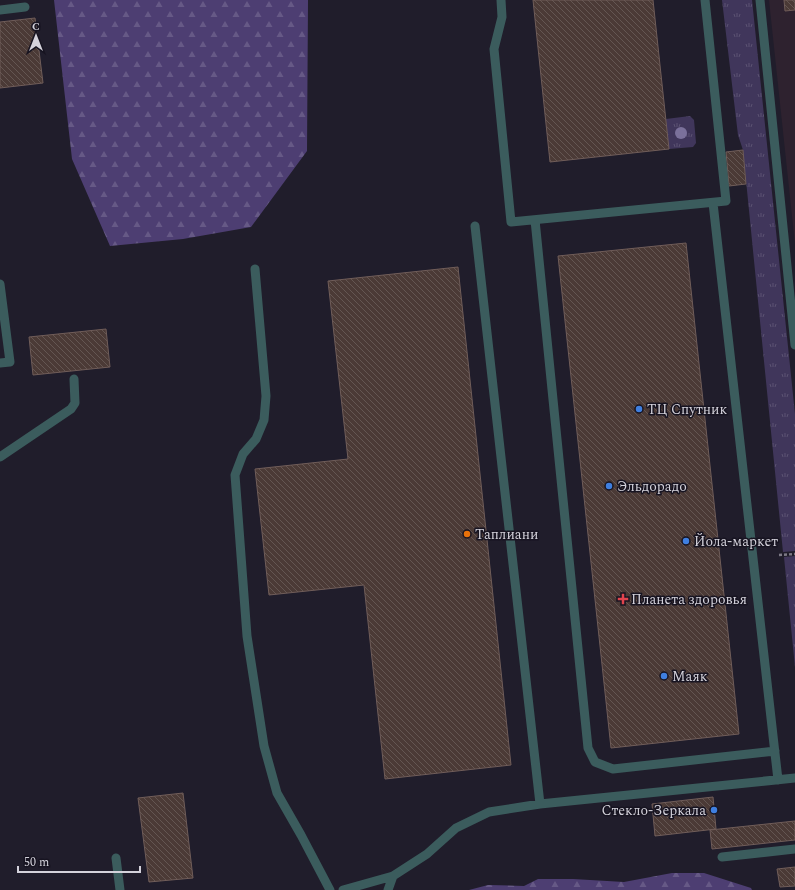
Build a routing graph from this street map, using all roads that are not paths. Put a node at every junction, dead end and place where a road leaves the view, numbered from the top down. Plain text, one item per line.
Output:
1 (1, 0) edge
2 (501, 0) edge
3 (705, 0) edge
4 (760, 0) edge
5 (25, 7) dead end
6 (1, 10) edge
7 (713, 203) junction
8 (535, 220) junction
9 (475, 226) dead end
10 (255, 269) dead end
11 (0, 284) edge
12 (795, 345) edge
13 (0, 363) edge
14 (74, 379) dead end
15 (0, 458) edge
16 (775, 751) junction
17 (795, 778) edge
18 (778, 780) junction
19 (540, 804) junction
20 (795, 849) edge
21 (722, 857) dead end
22 (116, 858) dead end
23 (393, 876) junction
24 (120, 890) edge
25 (330, 890) edge
26 (343, 890) edge
27 (388, 890) edge

1 - 6 lane
2 - 8 lane
3 - 7 lane
4 - 12 lane
5 - 6 lane
7 - 8 lane
7 - 16 lane
8 - 16 lane
9 - 19 lane
10 - 25 lane
11 - 13 lane
14 - 15 lane
16 - 18 lane
17 - 18 lane
18 - 19 lane
19 - 23 lane
20 - 21 lane
22 - 24 lane
23 - 26 lane
23 - 27 lane

